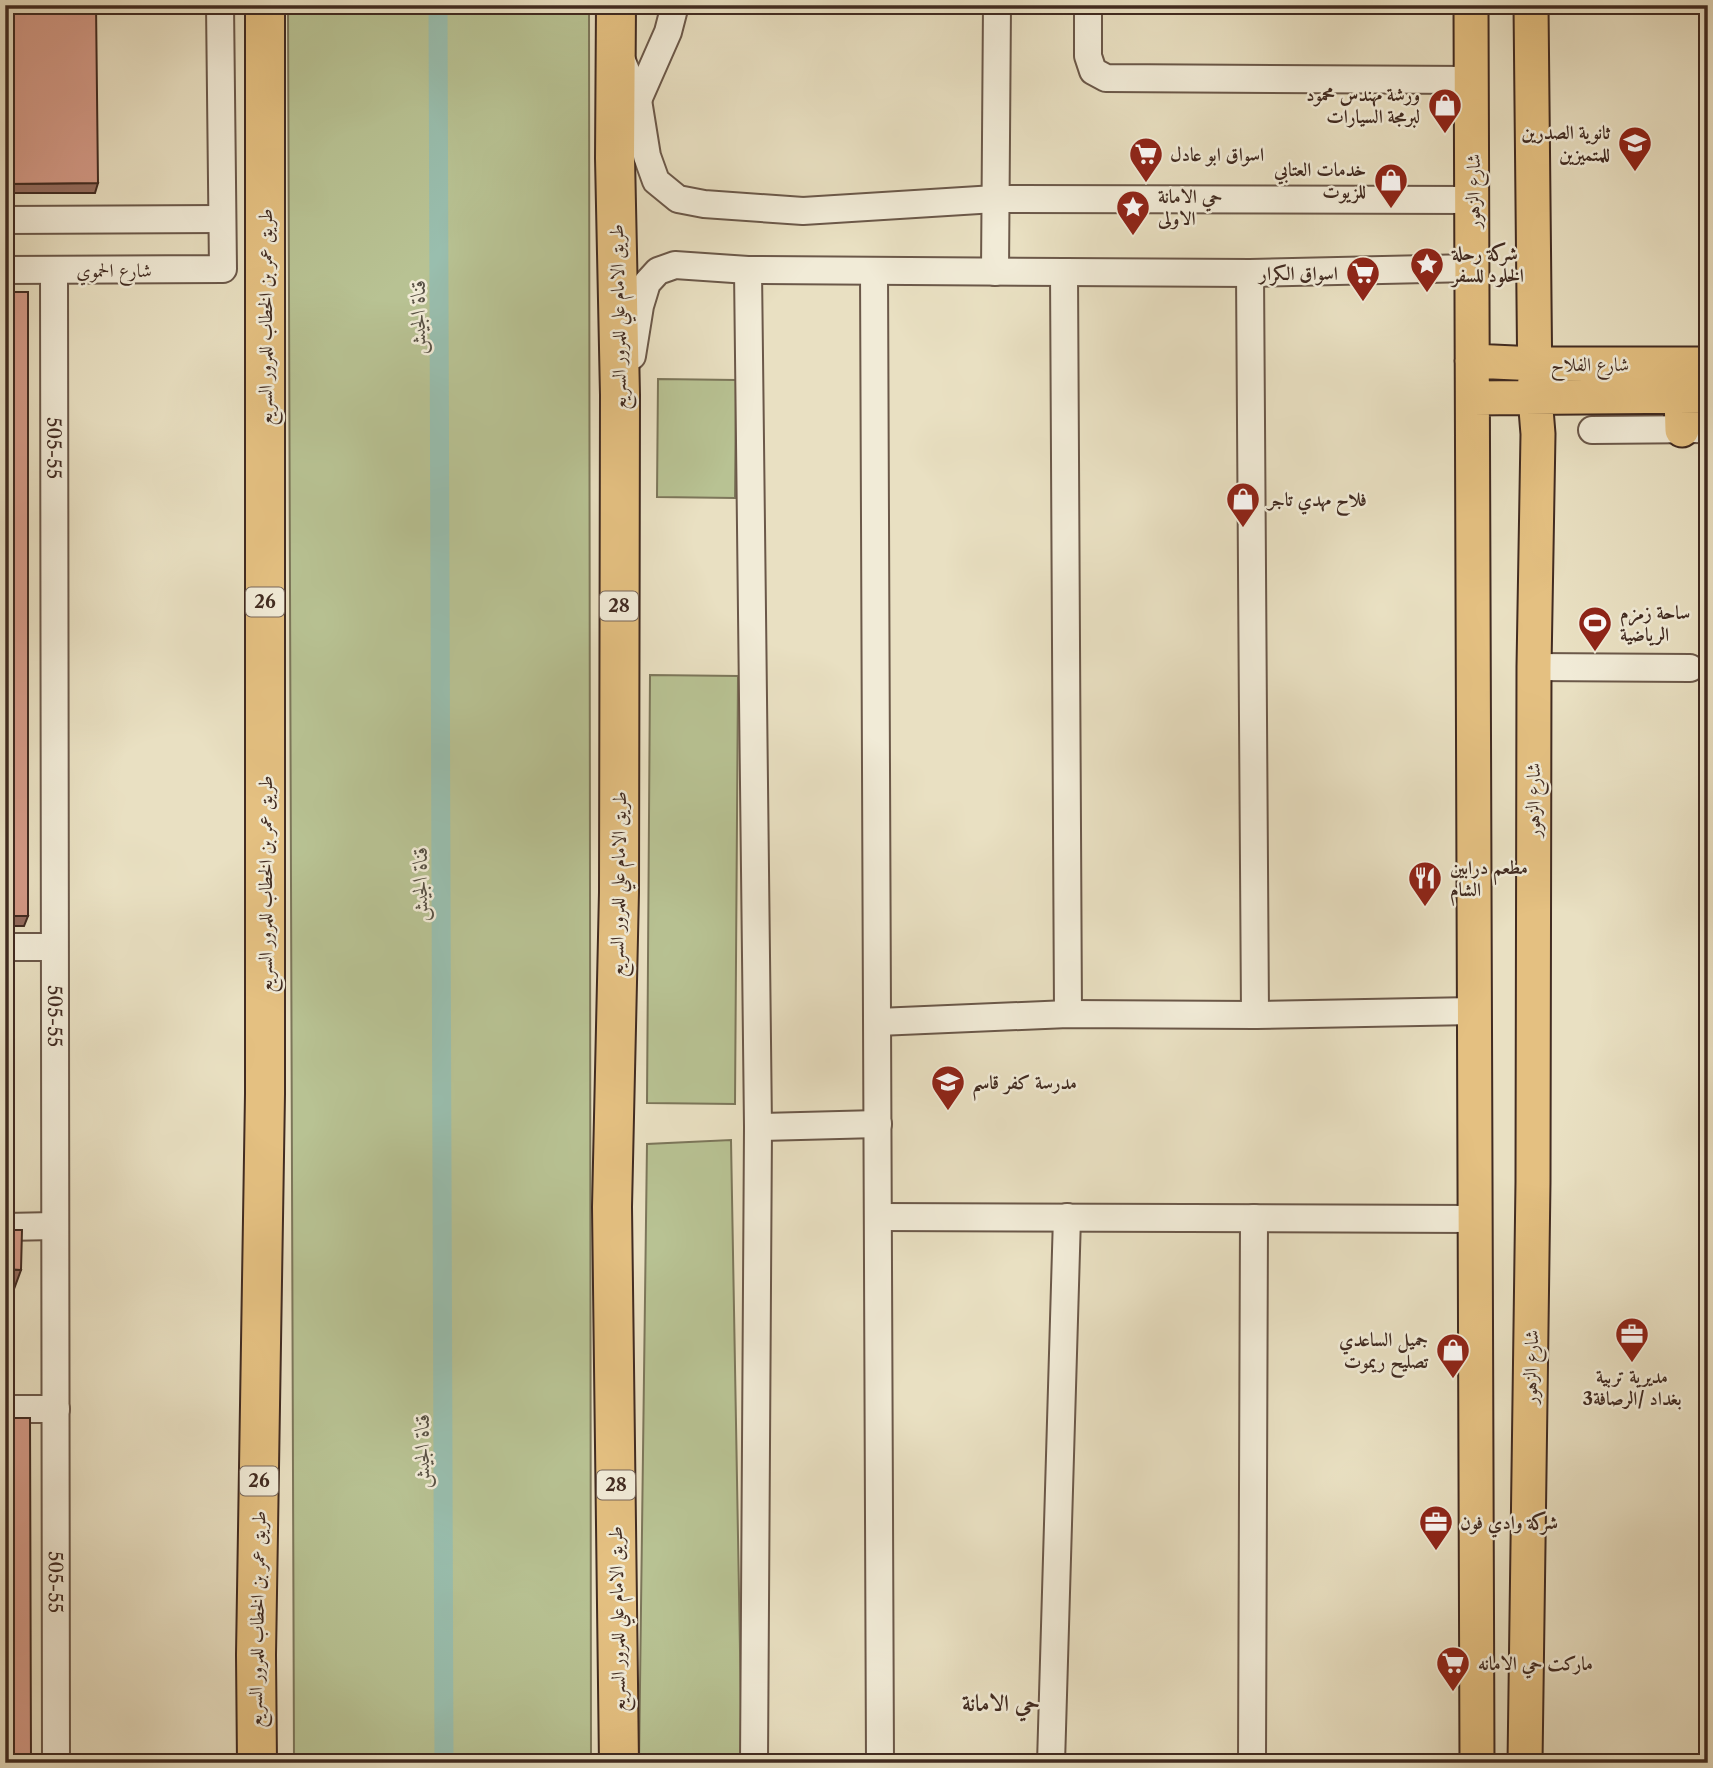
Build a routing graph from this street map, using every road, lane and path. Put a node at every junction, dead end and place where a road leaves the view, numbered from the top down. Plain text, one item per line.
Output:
1 (220, 5) edge
2 (265, 5) edge
3 (616, 5) edge
4 (675, 5) edge
5 (998, 5) edge
6 (1088, 5) edge
7 (1471, 5) edge
8 (1531, 5) edge
9 (616, 45) junction
10 (1472, 80) junction
11 (638, 100) junction
12 (995, 199) junction
13 (1473, 200) junction
14 (5, 219) edge
15 (222, 219) junction
16 (1472, 268) junction
17 (5, 270) edge
18 (54, 270) junction
19 (747, 270) junction
20 (874, 271) junction
21 (995, 272) junction
22 (1064, 272) junction
23 (1250, 273) junction
24 (1535, 299) junction
25 (1472, 361) junction
26 (1536, 364) junction
27 (1603, 364) junction
28 (1708, 364) edge
29 (620, 395) junction
30 (1694, 396) edge
31 (1535, 397) junction
32 (1592, 397) junction
33 (1473, 398) junction
34 (1592, 429) dead end
35 (1695, 429) edge
36 (1538, 434) junction
37 (1534, 667) junction
38 (1690, 668) dead end
39 (5, 947) edge
40 (54, 947) junction
41 (1474, 1011) junction
42 (1068, 1014) junction
43 (1255, 1015) junction
44 (878, 1022) junction
45 (878, 1124) junction
46 (758, 1127) junction
47 (879, 1216) junction
48 (1067, 1217) junction
49 (1254, 1218) junction
50 (1475, 1219) junction
51 (55, 1226) junction
52 (5, 1227) edge
53 (5, 1409) edge
54 (56, 1409) junction
55 (56, 1763) edge
56 (257, 1763) edge
57 (619, 1763) edge
58 (754, 1763) edge
59 (880, 1763) edge
60 (1051, 1763) edge
61 (1252, 1763) edge
62 (1477, 1763) edge
63 (1525, 1763) edge

1 - 15 street
2 - 56 highway, طريق عمر بن الخطاب للمرور السريع / 26
3 - 9 highway, طريق الامام علي للمرور السريع / 28
4 - 11 street
5 - 12 street
6 - 10 street
7 - 10 main road, شارع الزهور
8 - 24 main road, شارع الزهور
9 - 11 street
9 - 29 highway, طريق الامام علي للمرور السريع / 28
10 - 13 main road, شارع الزهور
11 - 12 street
12 - 13 street
12 - 21 street
13 - 16 main road, شارع الزهور
14 - 15 street
15 - 18 street, شارع الحموي
16 - 23 street
16 - 25 main road, شارع الزهور
17 - 18 street, شارع الحموي
18 - 40 street, 505-55
19 - 20 street
19 - 29 street
19 - 46 street
20 - 21 street
20 - 44 street
21 - 22 street
22 - 23 street
22 - 42 street
23 - 43 street
24 - 26 main road, شارع الزهور
24 - 27 main road
25 - 26 main road, شارع الفلاح
25 - 33 main road, شارع الزهور
26 - 27 main road, شارع الفلاح
26 - 31 main road, شارع الزهور
27 - 28 main road, شارع الفلاح
29 - 57 highway, طريق الامام علي للمرور السريع / 28
30 - 32 main road, شارع الفلاح
30 - 35 main road
31 - 32 main road, شارع الفلاح
31 - 33 main road, شارع الفلاح
31 - 36 main road, شارع الزهور
32 - 36 main road
33 - 41 main road, شارع الزهور
34 - 35 street
36 - 37 main road, شارع الزهور
37 - 38 street
37 - 63 main road, شارع الزهور
39 - 40 street
40 - 51 street, 505-55
41 - 43 street
41 - 50 main road, شارع الزهور
42 - 43 street
42 - 44 street
44 - 45 street
45 - 46 street
45 - 47 street
46 - 58 street
47 - 48 street
47 - 59 street
48 - 49 street
48 - 60 street
49 - 50 street
49 - 61 street
50 - 62 main road, شارع الزهور
51 - 52 street
51 - 54 street, 505-55
53 - 54 street
54 - 55 street, 505-55

